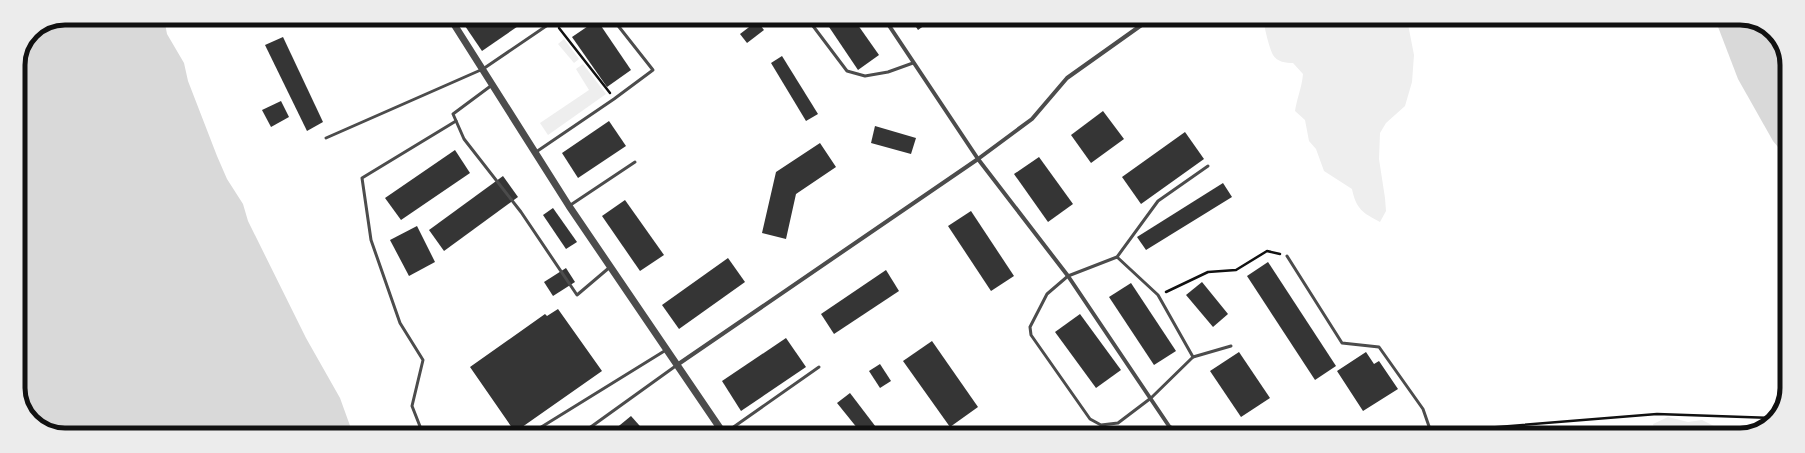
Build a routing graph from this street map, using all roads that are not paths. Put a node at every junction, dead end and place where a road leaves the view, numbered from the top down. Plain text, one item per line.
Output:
1 (455, 25) edge
2 (548, 25) edge
3 (618, 25) edge
4 (812, 25) edge
5 (888, 25) edge
6 (1142, 25) edge
7 (912, 63) junction
8 (483, 69) junction
9 (493, 84) junction
10 (456, 121) junction
11 (326, 138) dead end
12 (536, 152) junction
13 (978, 159) junction
14 (635, 162) dead end
15 (1208, 166) dead end
16 (569, 206) junction
17 (1287, 256) road end
18 (1117, 257) junction
19 (610, 267) junction
20 (1068, 276) junction
21 (1231, 346) dead end
22 (666, 350) junction
23 (1193, 357) junction
24 (676, 365) junction
25 (819, 367) dead end
26 (1151, 398) junction
27 (1171, 427) edge
28 (421, 428) edge
29 (540, 428) edge
30 (589, 428) edge
31 (720, 428) edge
32 (733, 428) edge
33 (1430, 428) edge

1 - 8 street
2 - 8 lane
3 - 12 lane
4 - 7 lane
5 - 7 street
6 - 13 street
7 - 13 street
8 - 9 street
8 - 11 lane
9 - 10 lane
9 - 12 street
10 - 19 lane
10 - 28 lane
12 - 16 street
13 - 20 street
13 - 24 street
14 - 16 lane
15 - 18 lane
16 - 19 street
17 - 33 lane
18 - 20 lane
18 - 23 lane
19 - 22 street
20 - 26 street
20 - 26 lane
21 - 23 lane
22 - 24 street
22 - 29 lane
23 - 26 lane
24 - 30 lane
24 - 31 street
25 - 32 lane
26 - 27 street

